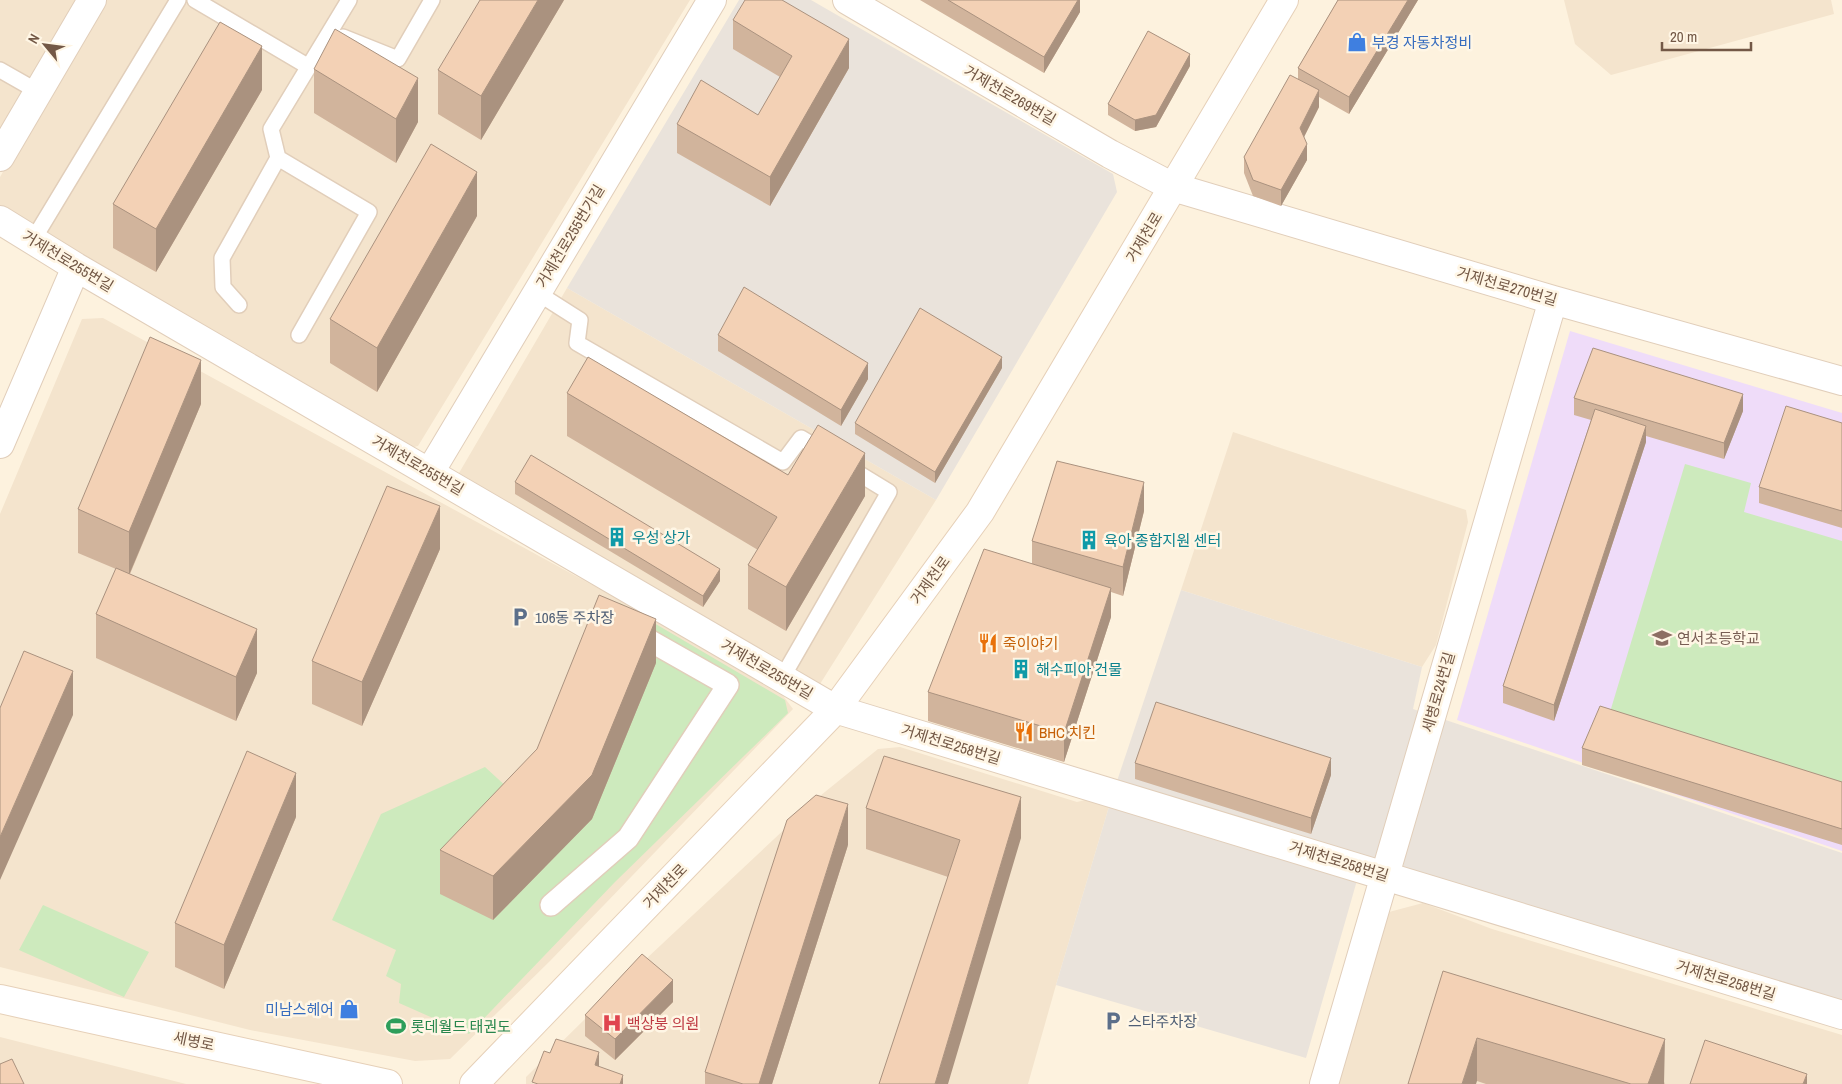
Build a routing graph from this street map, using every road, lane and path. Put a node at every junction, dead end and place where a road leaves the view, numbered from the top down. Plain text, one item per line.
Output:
1 (92, 0) edge
2 (178, 0) edge
3 (195, 0) edge
4 (349, 0) edge
5 (432, 0) edge
6 (712, 0) edge
7 (847, 0) edge
8 (1284, 0) edge
9 (330, 32) junction
10 (309, 67) junction
11 (0, 70) edge
12 (38, 92) junction
13 (0, 157) edge
14 (278, 158) junction
15 (1174, 187) junction
16 (0, 220) edge
17 (33, 240) junction
18 (76, 268) junction
19 (536, 292) junction
20 (1553, 300) junction
21 (239, 305) dead end
22 (299, 335) dead end
23 (1842, 381) edge
24 (0, 444) edge
25 (430, 472) junction
26 (616, 621) edge
27 (782, 678) junction
28 (835, 709) junction
29 (1384, 875) junction
30 (551, 904) dead end
31 (0, 999) edge
32 (1842, 1015) edge
33 (388, 1084) edge
34 (474, 1084) edge
35 (1324, 1084) edge

1 - 12 street
2 - 17 lane
3 - 10 lane
4 - 9 lane
5 - 9 lane
6 - 19 street, 거제천로255번가길
7 - 15 street, 거제천로269번길
8 - 15 street, 거제천로
9 - 10 lane
10 - 14 lane
11 - 12 lane
12 - 13 street
14 - 21 lane
14 - 22 lane
15 - 20 street, 거제천로270번길
15 - 28 street, 거제천로
16 - 17 street, 거제천로255번길
17 - 18 street, 거제천로255번길
18 - 24 street
18 - 25 street, 거제천로255번길
19 - 25 street, 거제천로255번가길
19 - 27 lane
20 - 23 street, 거제천로270번길
20 - 29 street, 세병로24번길
25 - 27 street, 거제천로255번길
26 - 30 street
27 - 28 street, 거제천로255번길
28 - 29 street, 거제천로258번길
28 - 34 street, 거제천로
29 - 32 street, 거제천로258번길
29 - 35 street, 세병로24번길
31 - 33 street, 세병로

